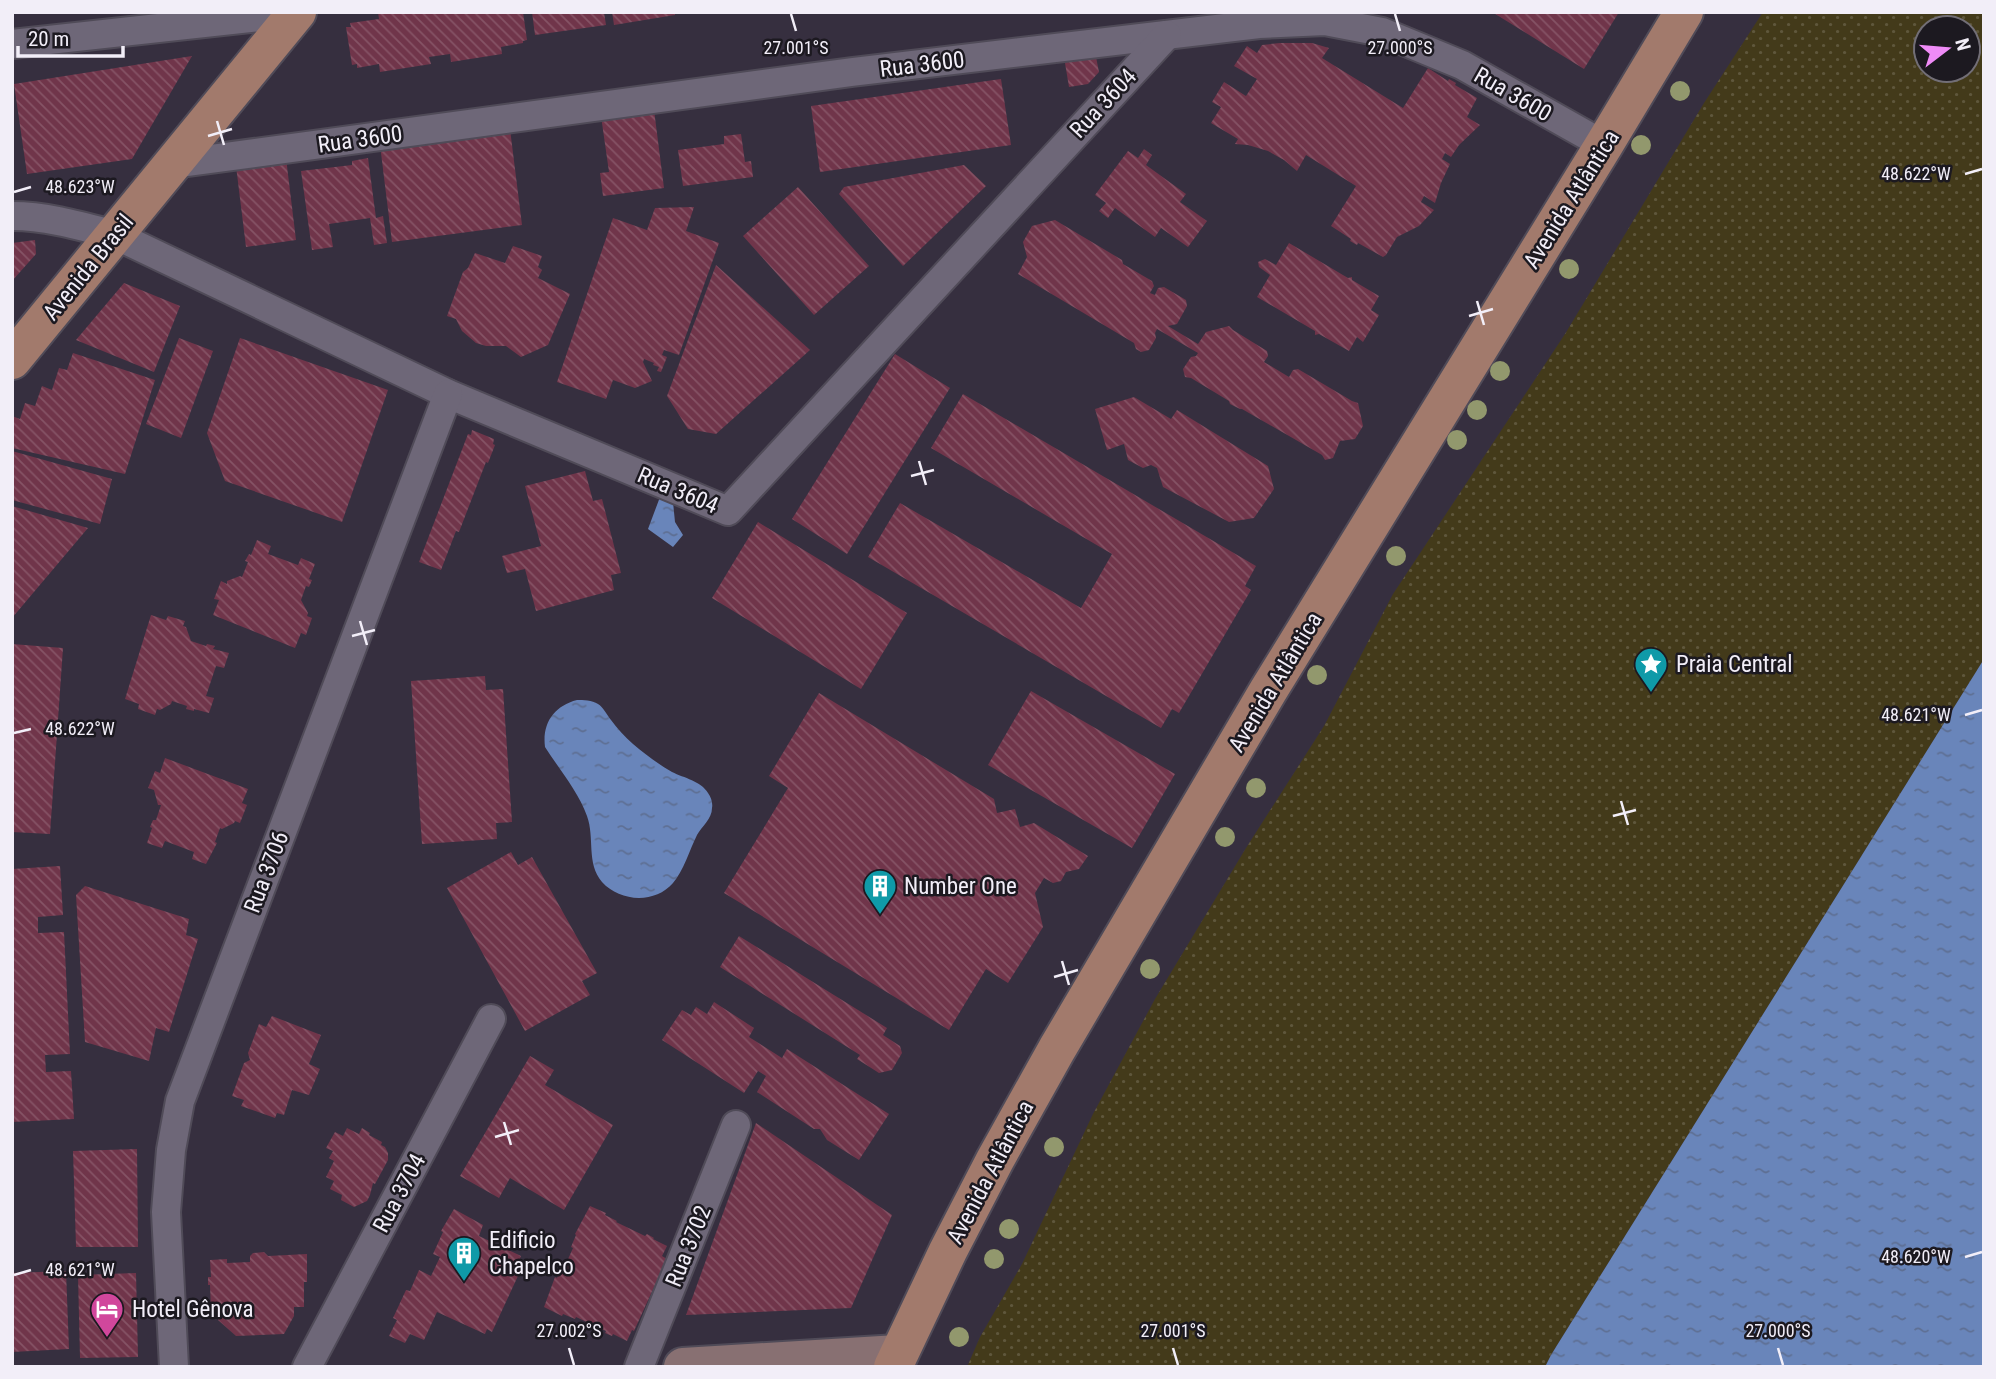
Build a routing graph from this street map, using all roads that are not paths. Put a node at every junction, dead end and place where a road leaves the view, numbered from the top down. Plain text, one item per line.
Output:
1 (1684, 12) edge
2 (296, 13) edge
3 (1167, 35) junction
4 (12, 44) edge
5 (1604, 145) junction
6 (173, 164) junction
7 (12, 216) edge
8 (115, 235) junction
9 (12, 360) edge
10 (447, 394) junction
11 (491, 1019) dead end
12 (736, 1125) dead end
13 (896, 1361) edge
14 (174, 1367) edge
15 (307, 1367) edge
16 (639, 1367) edge
17 (683, 1367) edge

1 - 5 main road, Avenida Atlântica
2 - 4 street
2 - 6 main road, Avenida Brasil
3 - 5 street, Rua 3600
3 - 6 street, Rua 3600
3 - 10 street, Rua 3604
5 - 13 main road, Avenida Atlântica
6 - 8 main road, Avenida Brasil
7 - 8 street, Rua 3604
8 - 9 main road, Avenida Brasil
8 - 10 street, Rua 3604
10 - 14 street, Rua 3706
11 - 15 street, Rua 3704
12 - 16 street, Rua 3702
13 - 17 main road

